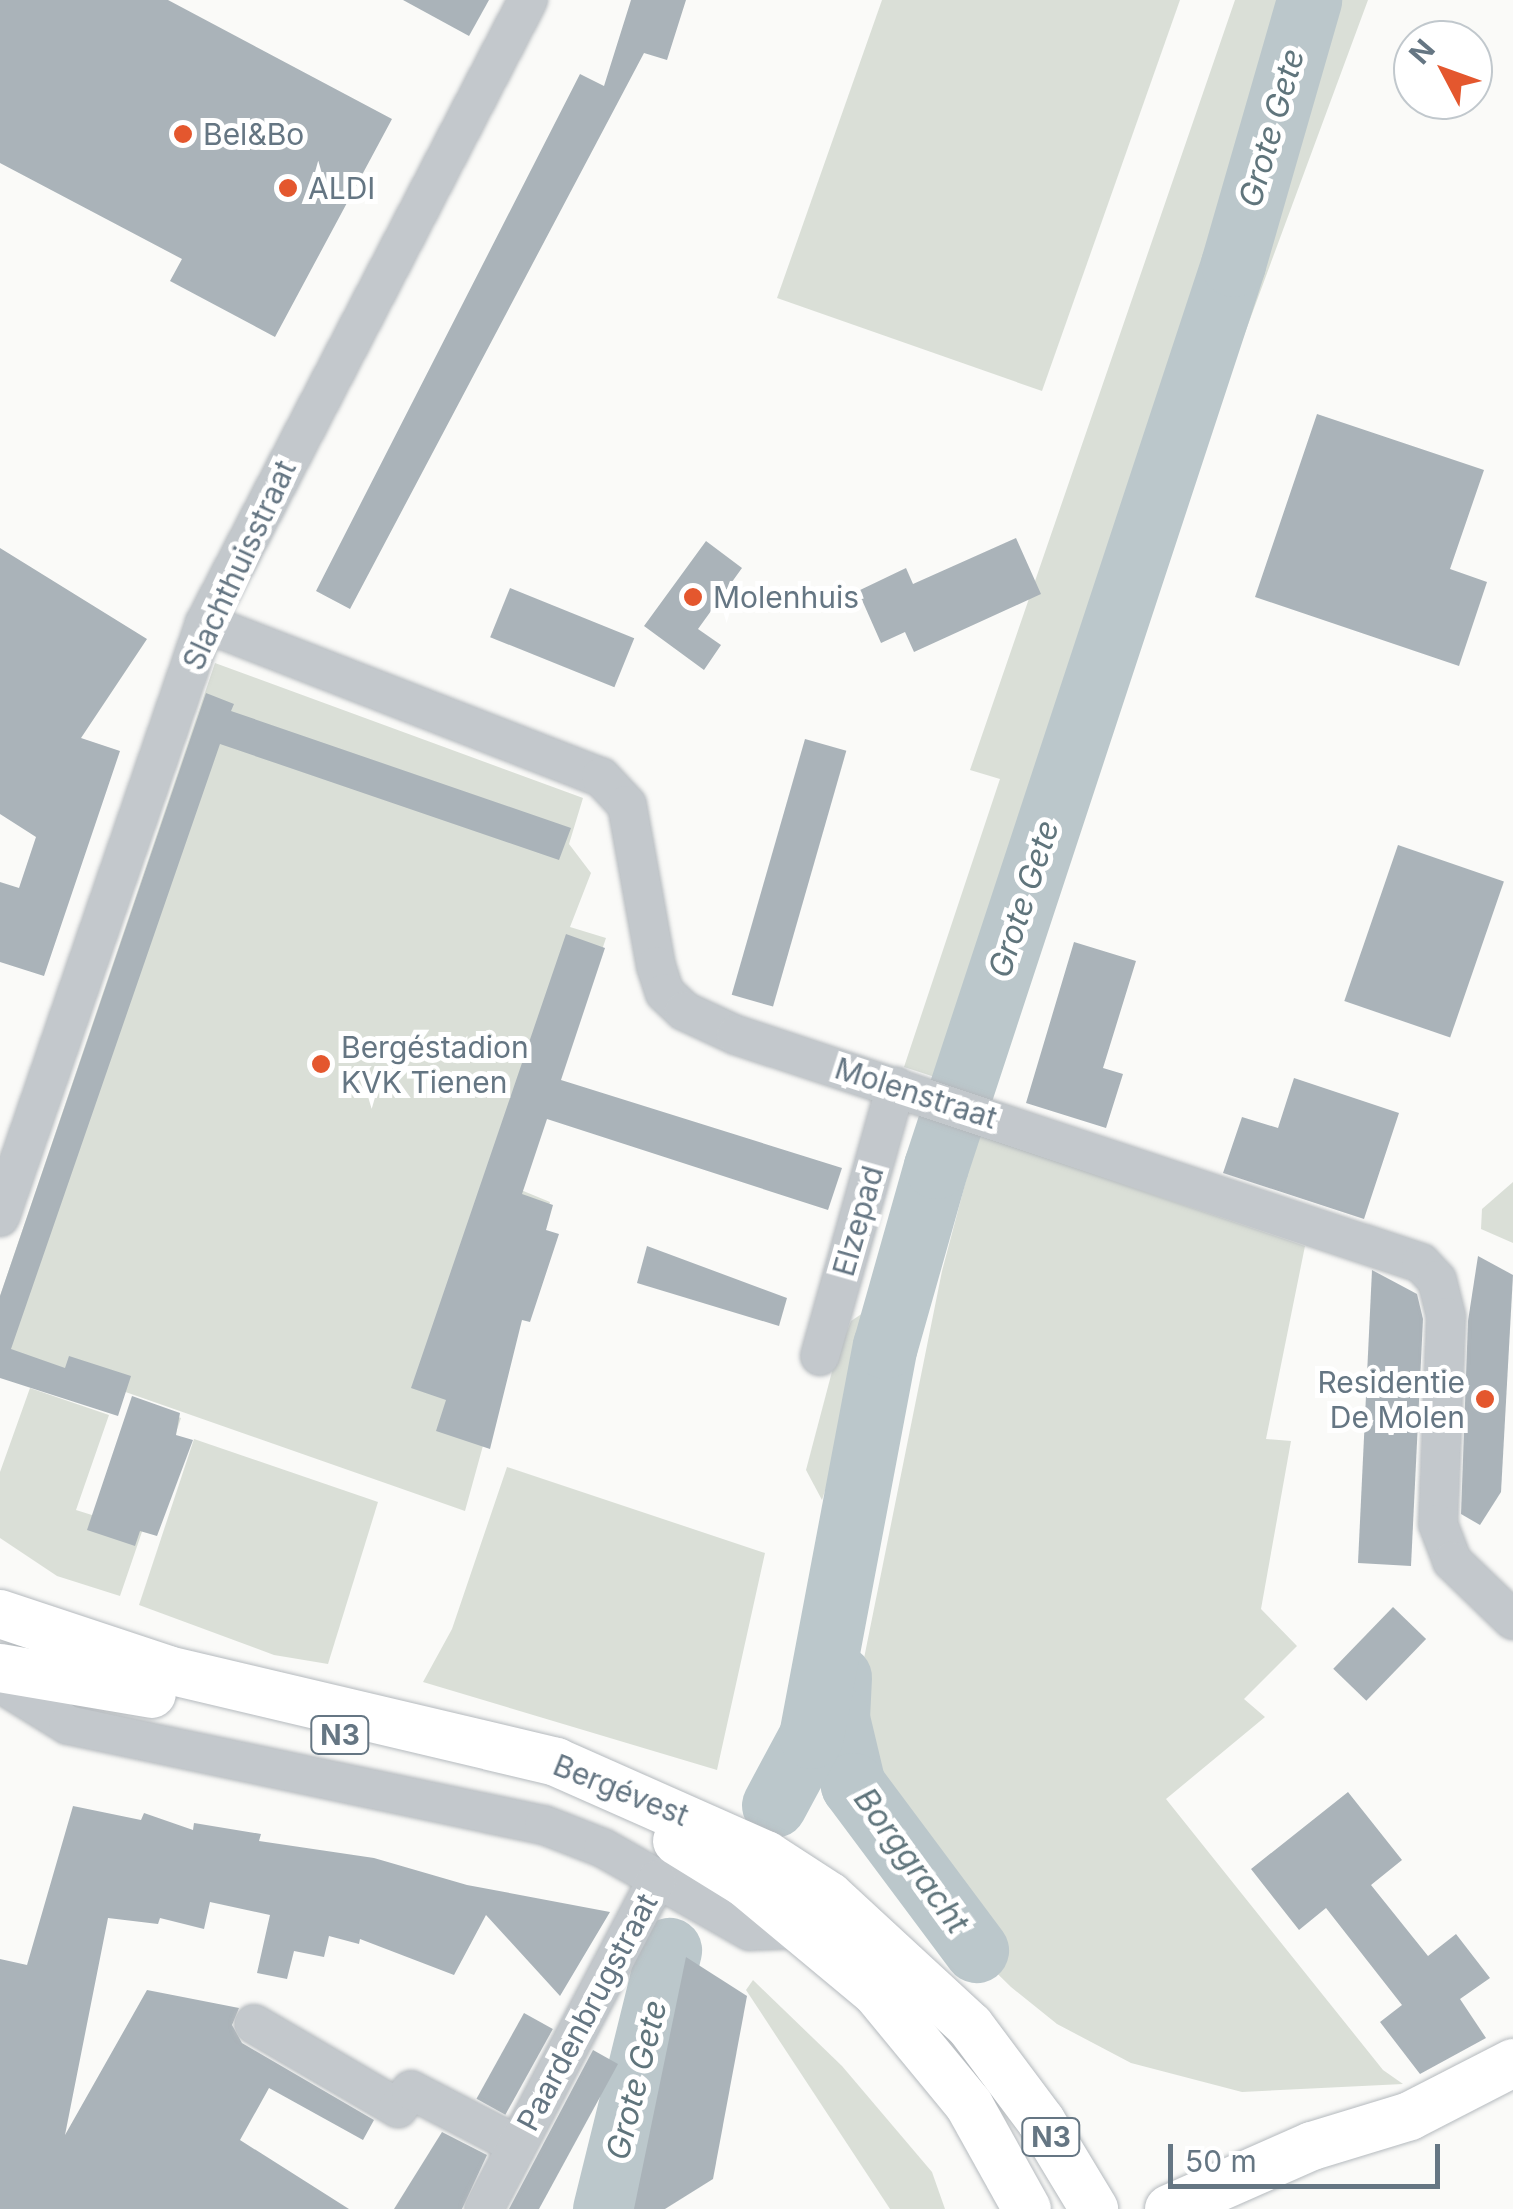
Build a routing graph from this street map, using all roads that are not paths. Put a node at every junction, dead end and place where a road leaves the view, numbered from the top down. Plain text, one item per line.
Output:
1 (528, 0) edge
2 (205, 624) junction
3 (910, 1091) junction
4 (0, 1217) edge
5 (820, 1356) dead end
6 (0, 1614) edge
7 (1513, 1620) edge
8 (0, 1668) edge
9 (0, 1684) edge
10 (657, 1880) junction
11 (804, 1929) junction
12 (254, 2024) dead end
13 (1513, 2063) edge
14 (517, 2145) junction
15 (484, 2209) edge
16 (1028, 2209) edge
17 (1094, 2209) edge
18 (1169, 2209) edge

1 - 2 street, Slachthuisstraat
2 - 3 street, Molenstraat
2 - 4 street, Slachthuisstraat
3 - 5 street, Elzepad
3 - 7 street, Molenstraat
6 - 17 main road, Bergévest / N3
8 - 11 main road, Bergévest / N3
9 - 10 street, Bergévest
10 - 11 street, Bergévest
10 - 14 street, Paardenbrugstraat
11 - 16 main road, Bergévest / N3
12 - 14 street, Paardenbrugstraat
13 - 18 main road
14 - 15 street, Paardenbrugstraat

